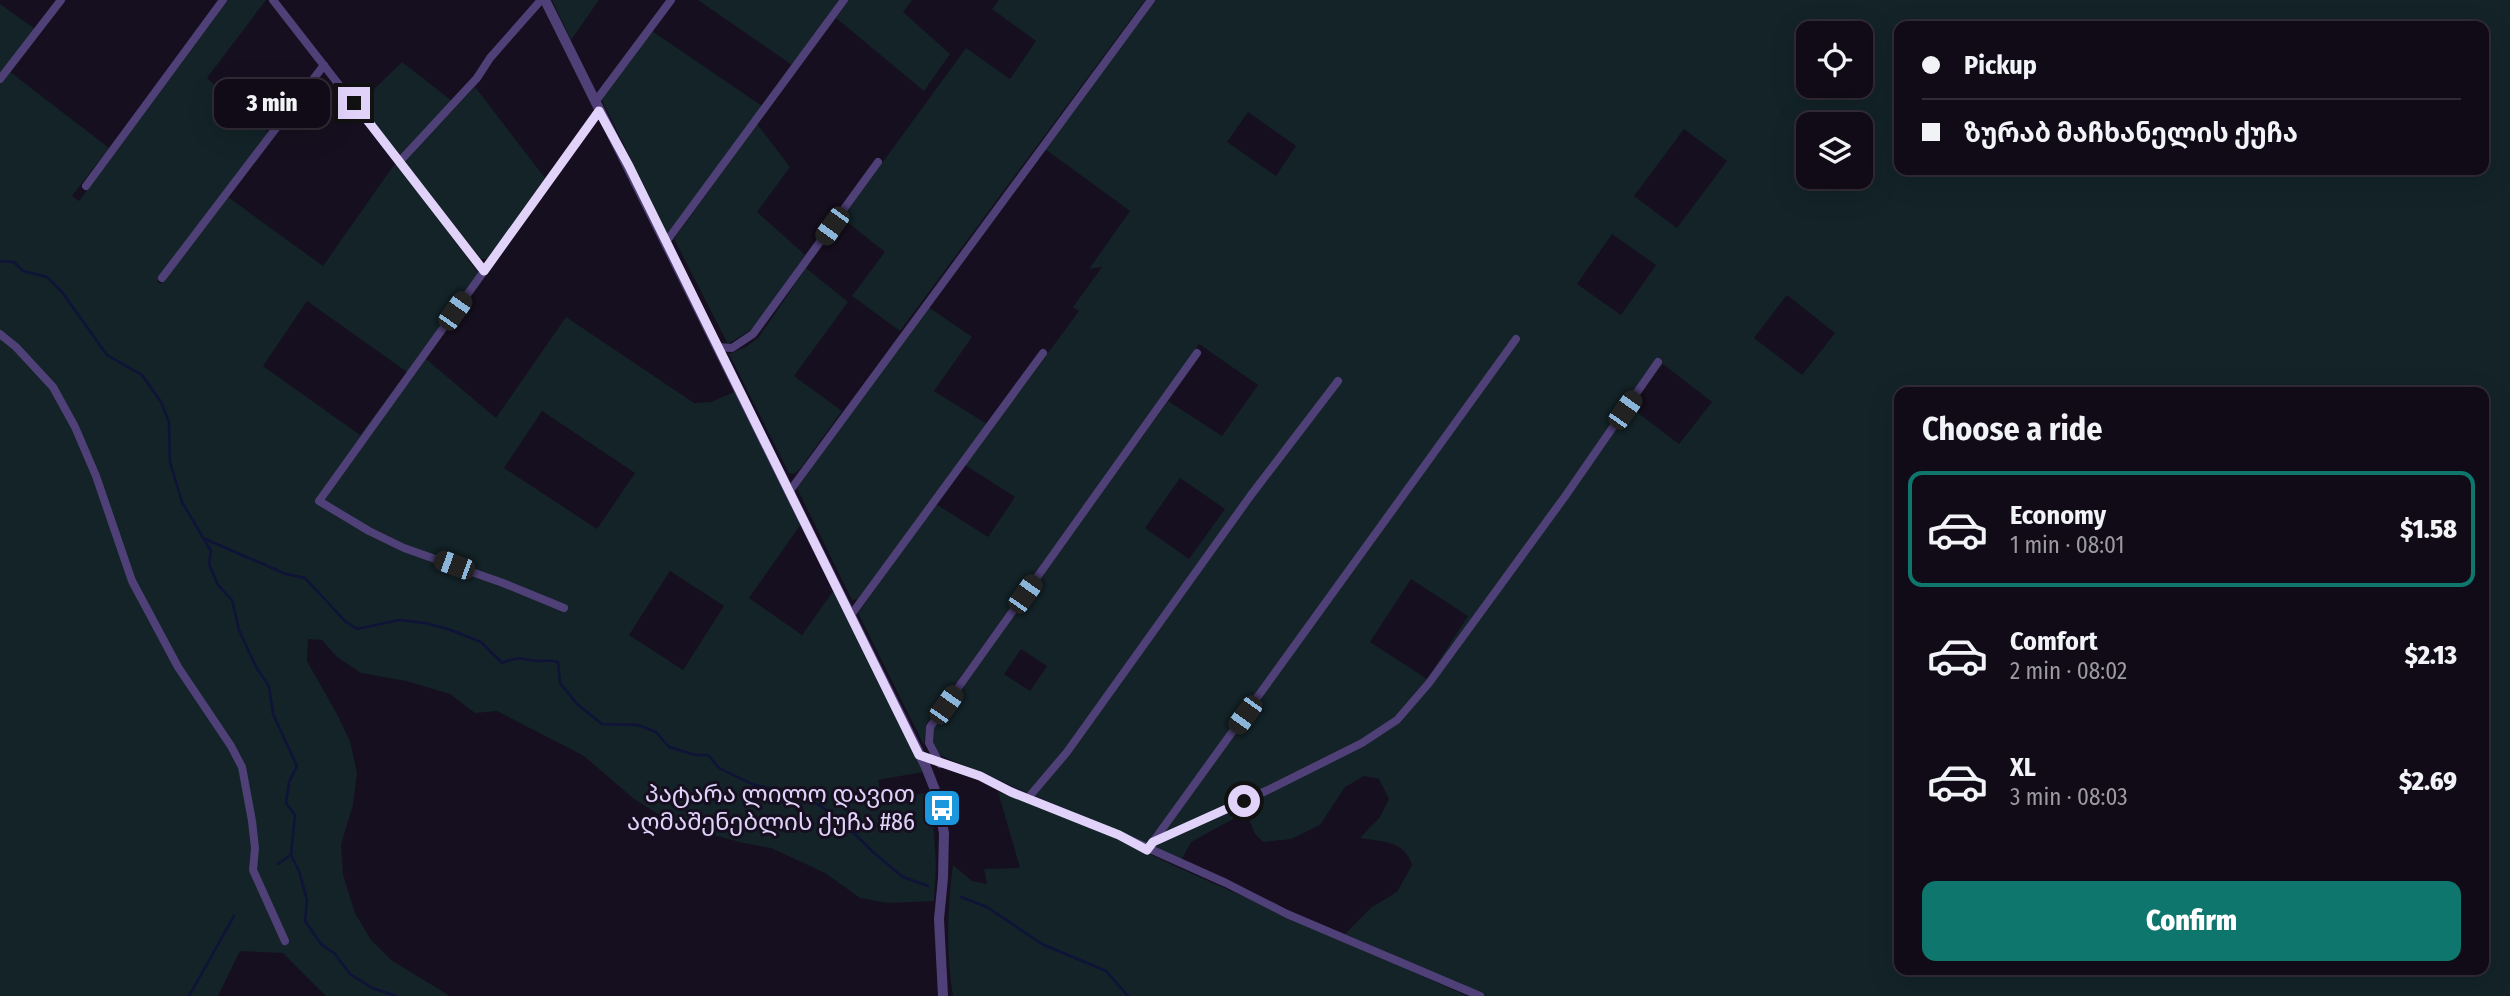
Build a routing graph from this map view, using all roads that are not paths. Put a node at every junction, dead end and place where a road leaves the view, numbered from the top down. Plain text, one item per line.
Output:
1 (61, 0) edge
2 (223, 0) edge
3 (273, 0) edge
4 (543, 0) edge
5 (671, 0) edge
6 (844, 0) edge
7 (1151, 0) edge
8 (324, 65) junction
9 (0, 79) edge
10 (597, 106) junction
11 (400, 161) junction
12 (878, 162) dead end
13 (86, 186) dead end
14 (666, 242) junction
15 (484, 271) junction
16 (162, 278) dead end
17 (0, 334) edge
18 (1516, 340) dead end
19 (717, 347) junction
20 (1043, 353) dead end
21 (1197, 353) dead end
22 (1658, 362) dead end
23 (1338, 381) dead end
24 (789, 492) junction
25 (564, 608) dead end
26 (851, 615) junction
27 (919, 755) junction
28 (940, 764) junction
29 (1028, 798) junction
30 (1150, 846) junction
31 (285, 941) dead end
32 (943, 996) edge
33 (1480, 996) edge

1 - 9 street
2 - 13 street
3 - 8 street
4 - 10 street
4 - 11 street
5 - 10 street
6 - 14 street
7 - 24 street
8 - 11 street
8 - 16 street
10 - 14 street
10 - 15 street
11 - 15 street
12 - 19 street
14 - 19 street
15 - 25 street
17 - 31 street
18 - 30 street
19 - 24 street
20 - 26 street
21 - 28 street
22 - 30 street
23 - 29 street
24 - 26 street
26 - 27 street
27 - 28 street
27 - 32 street
28 - 29 street
29 - 30 street
30 - 33 street

